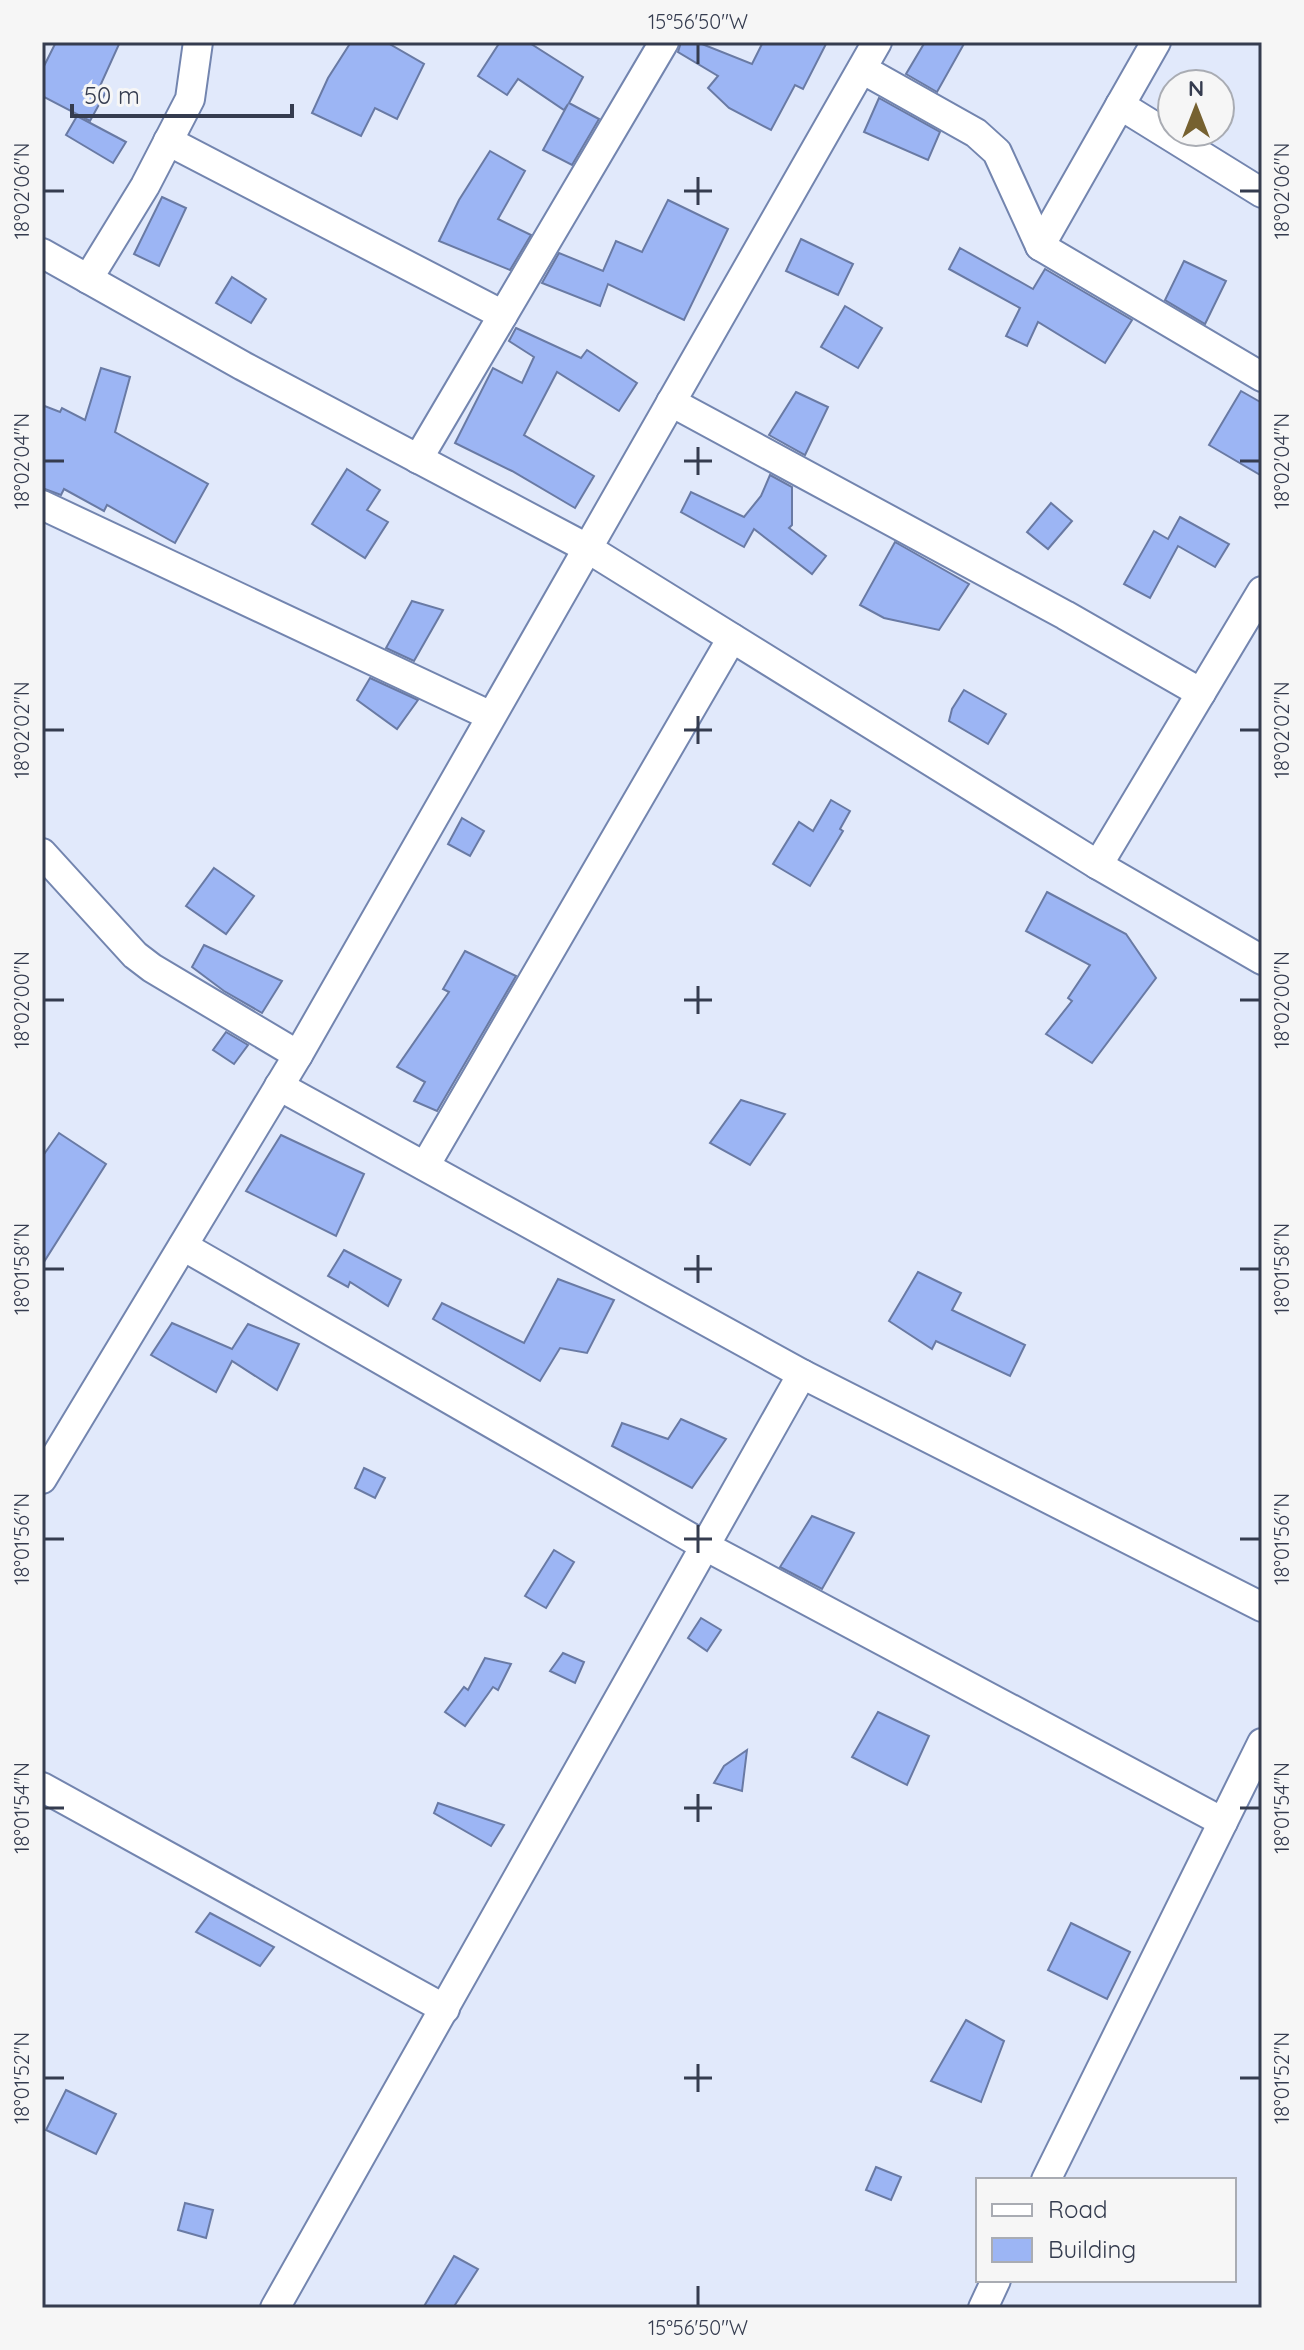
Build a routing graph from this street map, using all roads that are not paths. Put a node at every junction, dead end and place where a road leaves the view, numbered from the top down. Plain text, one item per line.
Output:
1 (198, 42) edge
2 (664, 42) edge
3 (877, 42) edge
4 (1148, 45) edge
5 (862, 69) junction
6 (1120, 105) junction
7 (168, 141) junction
8 (1262, 193) edge
9 (1040, 246) junction
10 (44, 260) edge
11 (88, 279) junction
12 (503, 315) junction
13 (1262, 377) edge
14 (671, 402) junction
15 (418, 459) junction
16 (42, 505) edge
17 (587, 548) junction
18 (1262, 591) edge
19 (732, 638) junction
20 (1201, 693) junction
21 (491, 716) junction
22 (42, 853) edge
23 (1098, 865) junction
24 (1262, 960) edge
25 (298, 1055) junction
26 (279, 1086) junction
27 (425, 1166) junction
28 (183, 1246) junction
29 (802, 1374) junction
30 (46, 1465) edge
31 (705, 1546) junction
32 (1262, 1607) edge
33 (1262, 1743) edge
34 (42, 1787) edge
35 (1223, 1822) junction
36 (445, 2009) junction
37 (1047, 2178) edge
38 (995, 2282) edge
39 (275, 2308) edge
40 (983, 2308) edge

1 - 7 street
2 - 12 street
3 - 5 street
4 - 6 street
5 - 9 street
5 - 14 street
6 - 8 street
6 - 9 street
7 - 11 street
7 - 12 street
9 - 13 street
10 - 11 street
11 - 15 street
12 - 15 street
14 - 17 street
14 - 20 street
15 - 17 street
16 - 21 street
17 - 19 street
17 - 21 street
18 - 20 street
19 - 23 street
19 - 27 street
20 - 23 street
21 - 25 street
22 - 25 street
23 - 24 street
25 - 26 street
26 - 27 street
26 - 28 street
27 - 29 street
28 - 30 street
28 - 31 street
29 - 31 street
29 - 32 street
31 - 35 street
31 - 36 street
33 - 35 street
34 - 36 street
35 - 37 street
36 - 39 street
38 - 40 street

